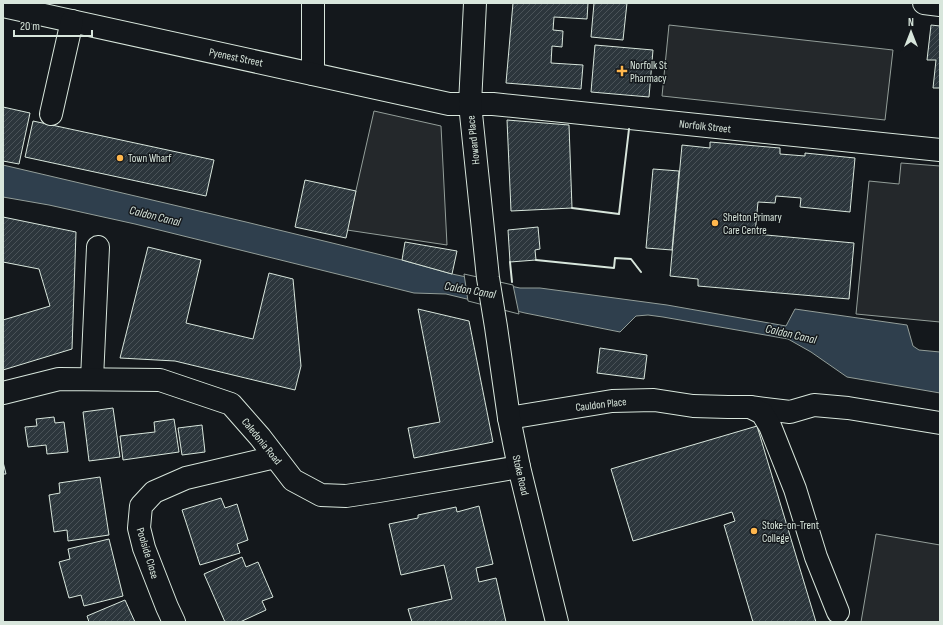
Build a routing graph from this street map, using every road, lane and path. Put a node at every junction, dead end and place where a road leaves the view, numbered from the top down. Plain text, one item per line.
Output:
1 (313, 3) edge
2 (475, 3) edge
3 (924, 3) edge
4 (940, 5) edge
5 (3, 6) edge
6 (72, 21) junction
7 (313, 74) junction
8 (470, 104) junction
9 (52, 114) dead end
10 (940, 150) edge
11 (98, 247) dead end
12 (496, 327) joint
13 (92, 379) junction
14 (3, 393) edge
15 (750, 407) junction
16 (509, 418) junction
17 (940, 423) edge
18 (275, 457) junction
19 (519, 467) junction
20 (838, 612) dead end
21 (174, 622) edge
22 (557, 622) edge

1 - 7 street
2 - 8 street, Howard Place
3 - 4 street
5 - 6 street, Pyenest Street
6 - 7 street, Pyenest Street
6 - 9 street
7 - 8 street, Pyenest Street
8 - 10 street, Norfolk Street
8 - 12 street, Howard Place
11 - 13 street
12 - 16 street, Stoke Road
13 - 14 street, Caledonia Road
13 - 18 street, Caledonia Road
15 - 16 street, Cauldon Place
15 - 17 street, Cauldon Place
15 - 20 street
16 - 19 street, Stoke Road
18 - 19 street, Caledonia Road
18 - 21 street, Poolside Close
19 - 22 street, Stoke Road

